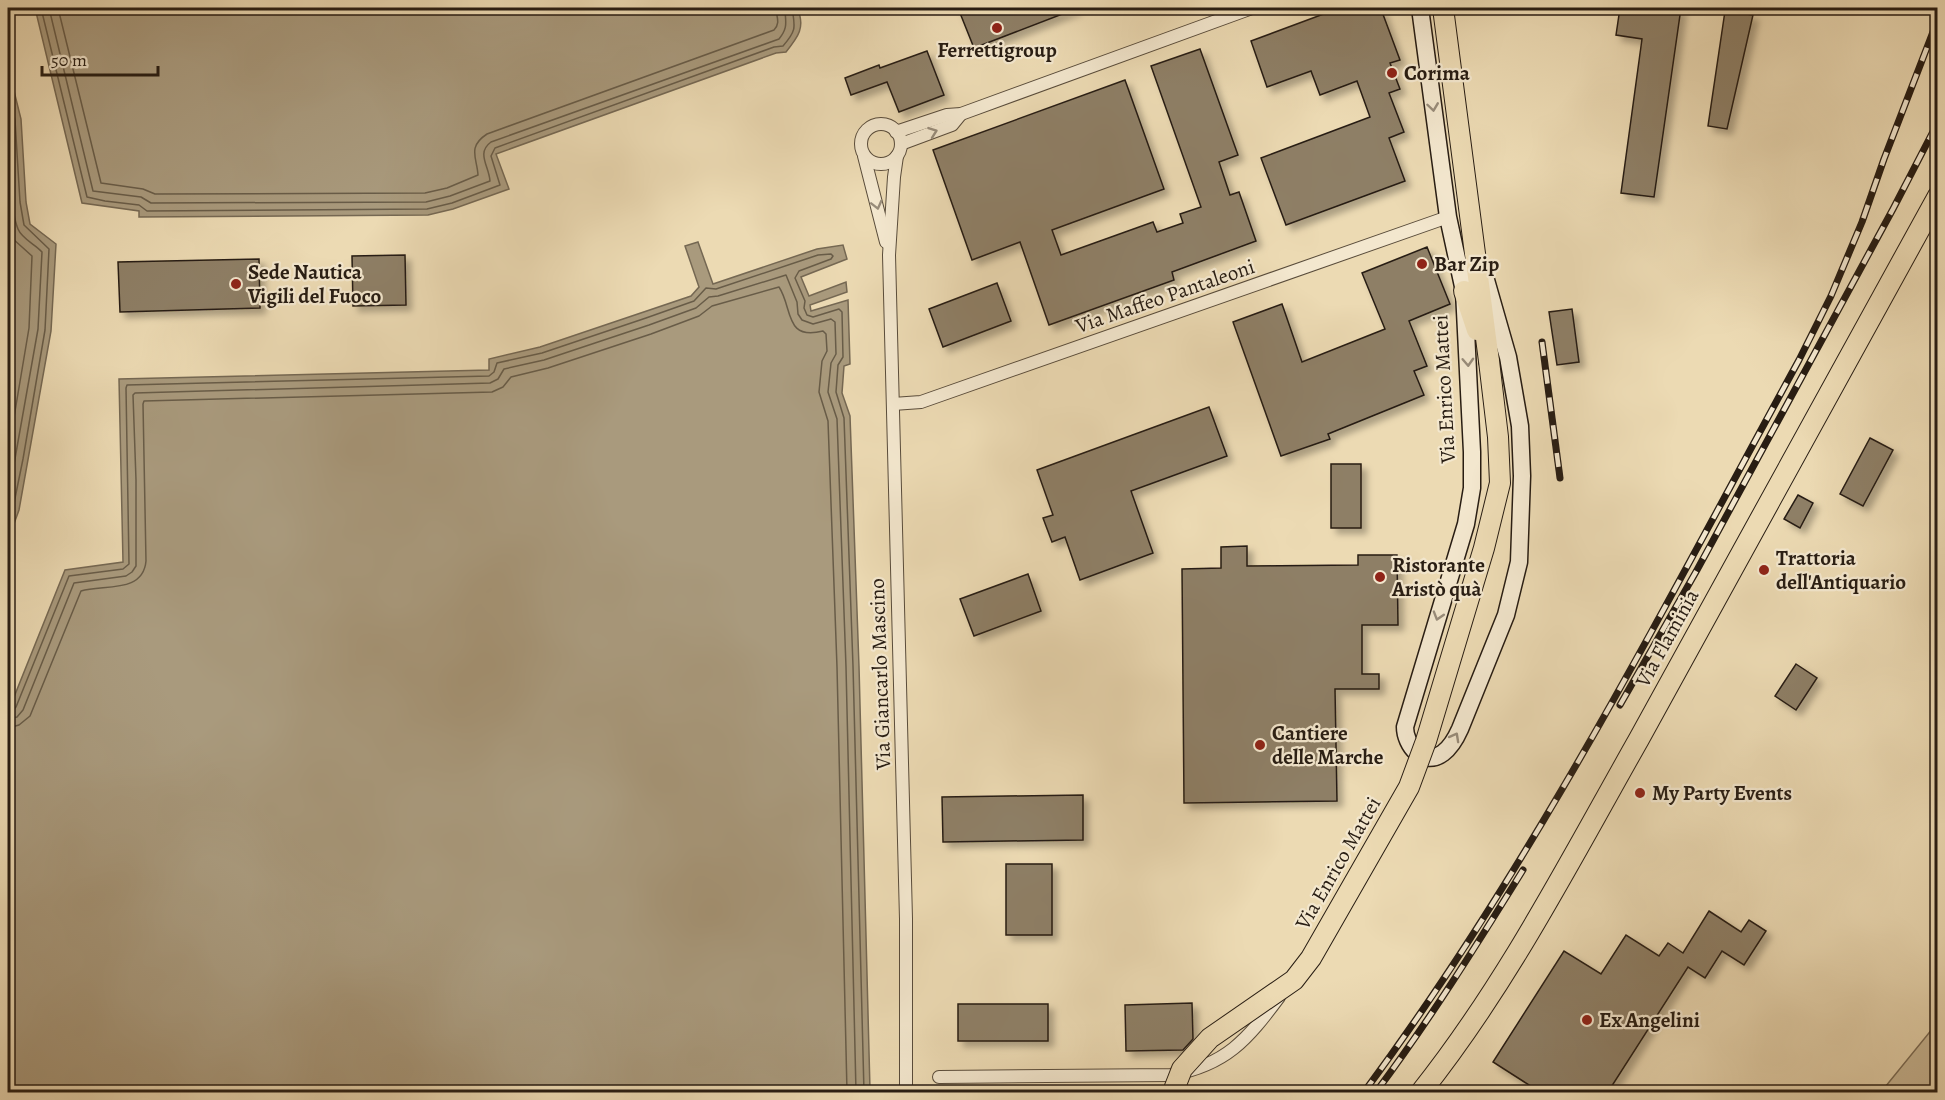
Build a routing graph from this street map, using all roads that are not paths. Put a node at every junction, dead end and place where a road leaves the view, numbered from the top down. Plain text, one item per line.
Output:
1 (1252, 8) edge
2 (1420, 8) edge
3 (1443, 8) edge
4 (962, 114) junction
5 (896, 132) junction
6 (899, 150) junction
7 (864, 156) junction
8 (1938, 196) edge
9 (1448, 217) junction
10 (1475, 246) junction
11 (889, 255) junction
12 (1464, 291) junction
13 (1489, 361) junction
14 (893, 404) junction
15 (1421, 756) junction
16 (939, 1077) dead end
17 (906, 1092) edge
18 (1173, 1092) edge
19 (1421, 1092) edge

1 - 4 street
2 -> 9 street, Via Enrico Mattei
3 - 10 main road, Via Enrico Mattei
4 - 5 street
6 -> 4 street
5 - 6 street, Via Giancarlo Mascino
5 - 7 street, Via Giancarlo Mascino
6 - 7 street
6 - 11 street, Via Giancarlo Mascino
7 -> 11 street, Via Giancarlo Mascino
8 - 19 main road, Via Flaminia
9 - 12 street, Via Enrico Mattei
9 - 14 street, Via Maffeo Pantaleoni
10 - 13 main road, Via Enrico Mattei
15 -> 10 street, Via Enrico Mattei
11 - 14 street, Via Giancarlo Mascino
12 - 13 main road
12 -> 15 street, Via Enrico Mattei
13 - 18 main road, Via Enrico Mattei, bridge
14 - 17 street, Via Giancarlo Mascino
15 - 16 street, Via Enrico Mattei

